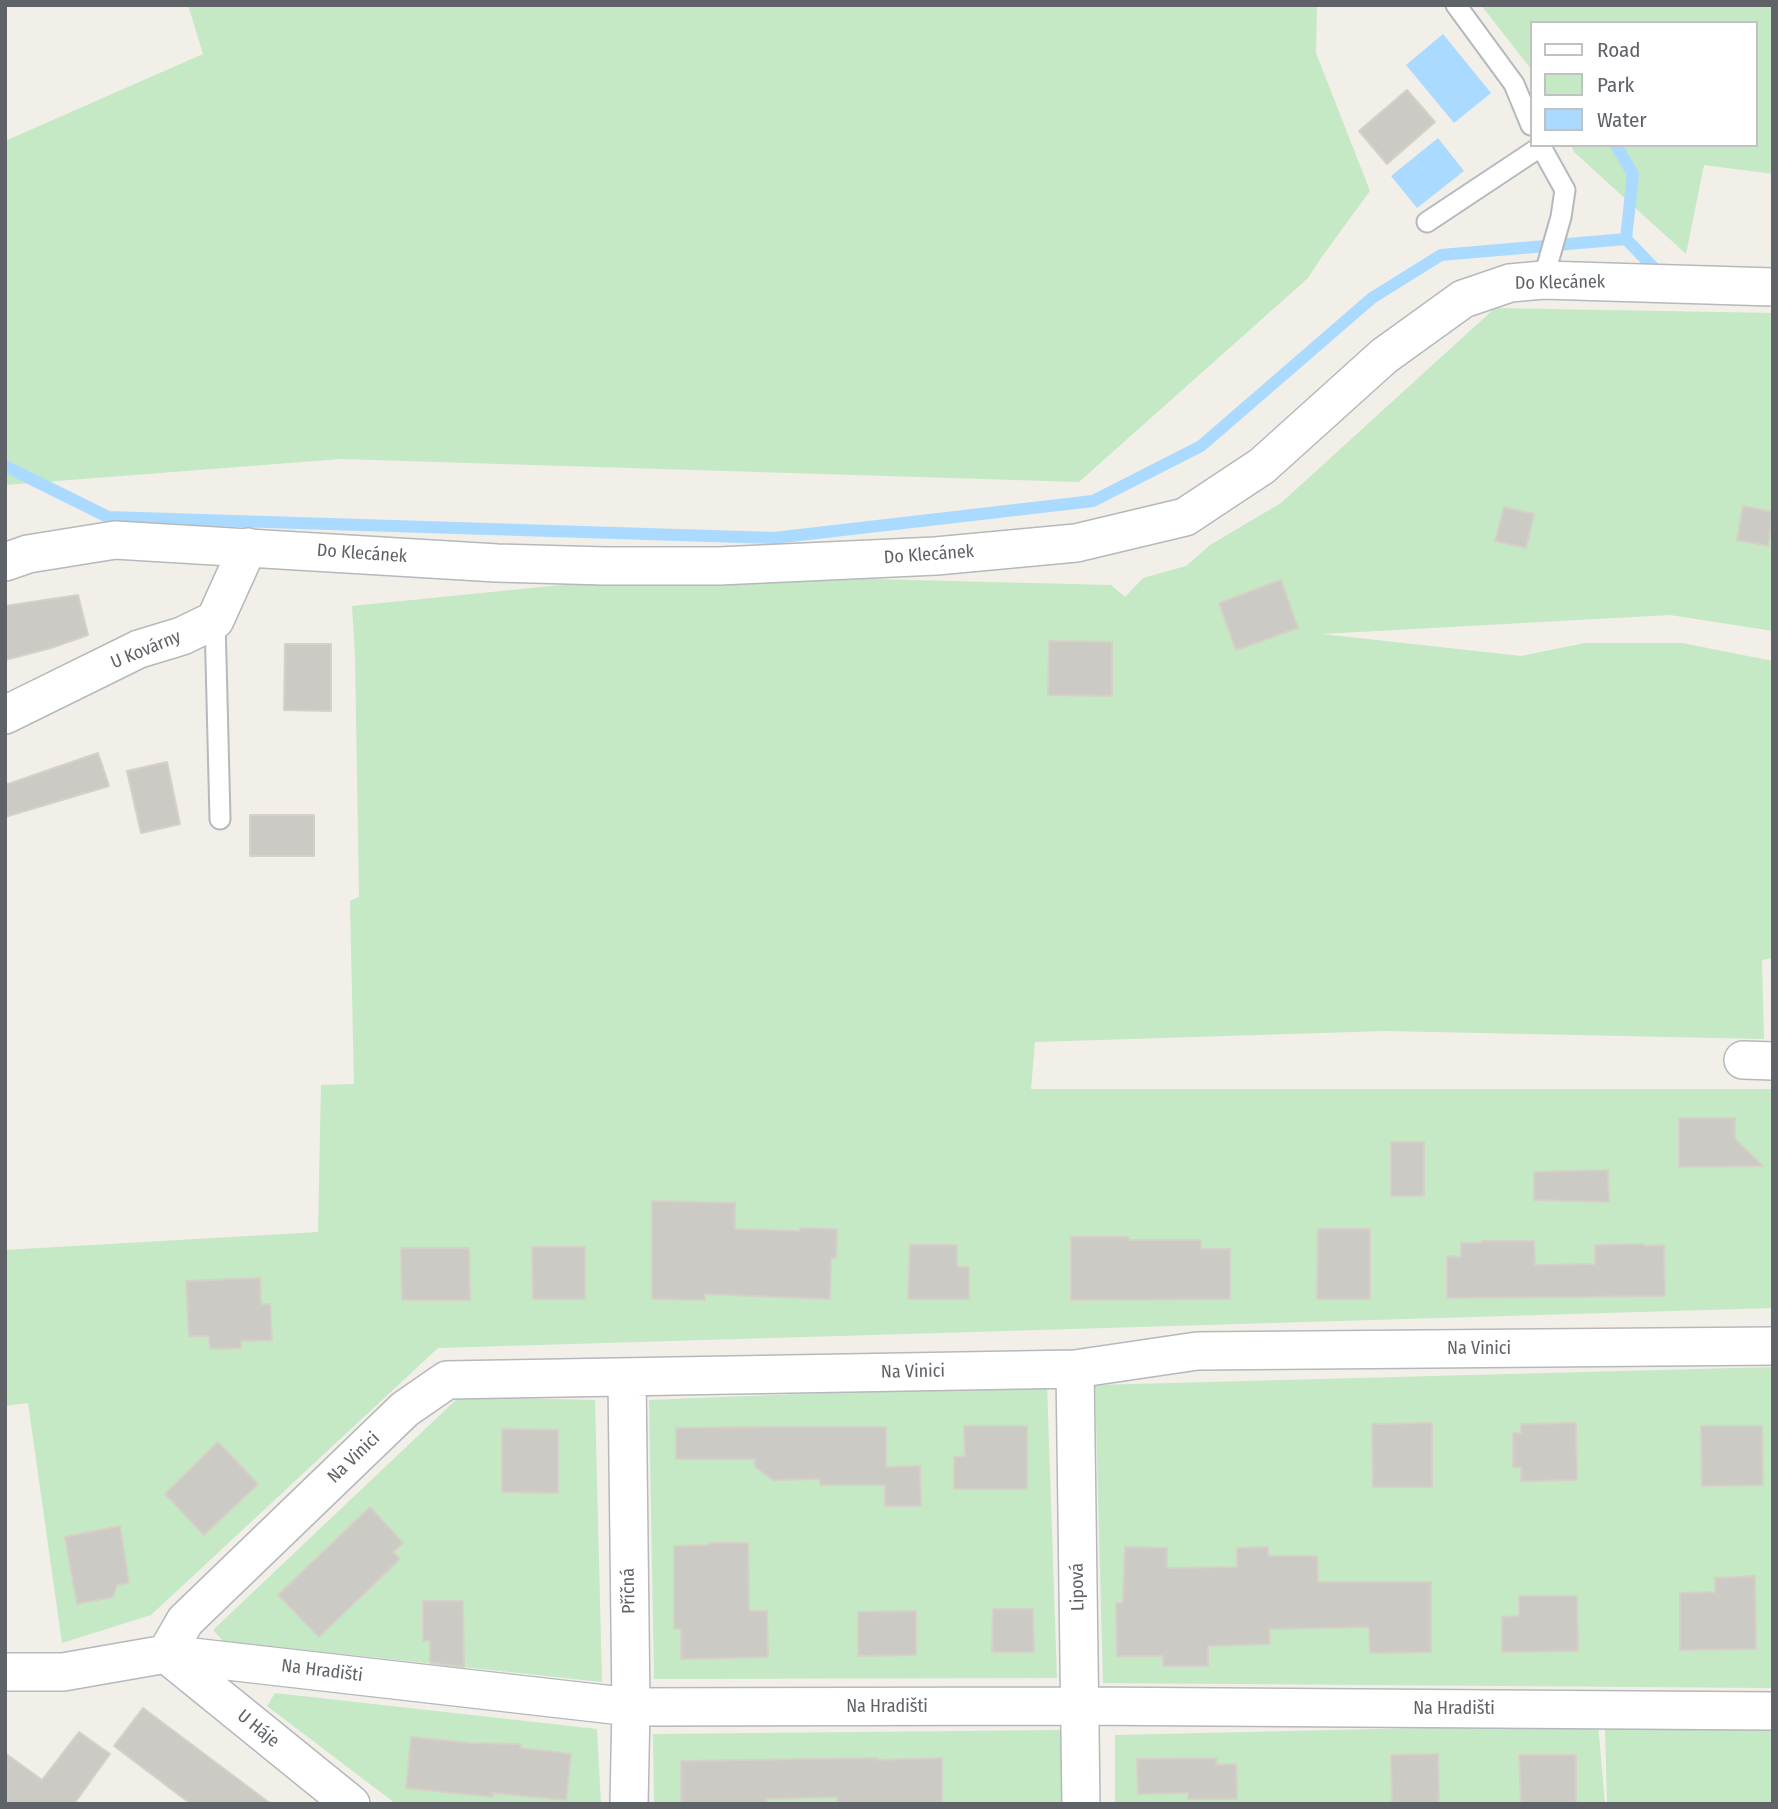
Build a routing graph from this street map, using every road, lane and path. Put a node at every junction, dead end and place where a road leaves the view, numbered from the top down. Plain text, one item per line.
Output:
1 (1456, 5) edge
2 (1530, 123) edge
3 (1539, 147) edge
4 (1541, 147) edge
5 (1427, 222) dead end
6 (1543, 280) junction
7 (1773, 287) edge
8 (248, 547) junction
9 (5, 562) edge
10 (215, 620) junction
11 (5, 715) edge
12 (220, 819) dead end
13 (1773, 1346) edge
14 (1075, 1370) junction
15 (627, 1377) junction
16 (166, 1654) junction
17 (5, 1672) edge
18 (1080, 1706) junction
19 (631, 1707) junction
20 (1773, 1711) edge
21 (351, 1804) edge
22 (629, 1804) edge
23 (1081, 1804) edge

1 - 2 lane
3 - 5 lane
4 - 6 lane
6 - 7 street, Do Klecánek
6 - 8 street, Do Klecánek
8 - 9 street, Do Klecánek
8 - 10 street
10 - 11 street, U Kovárny
10 - 12 lane
13 - 14 street, Na Vinici
14 - 15 street, Na Vinici
14 - 18 street, Lipová
15 - 16 street, Na Vinici
15 - 19 street, Příčná
16 - 17 street, Na Hradišti
16 - 19 street, Na Hradišti
16 - 21 street, U Háje
18 - 19 street, Na Hradišti
18 - 20 street, Na Hradišti
18 - 23 street, Lipová
19 - 22 street, Příčná

